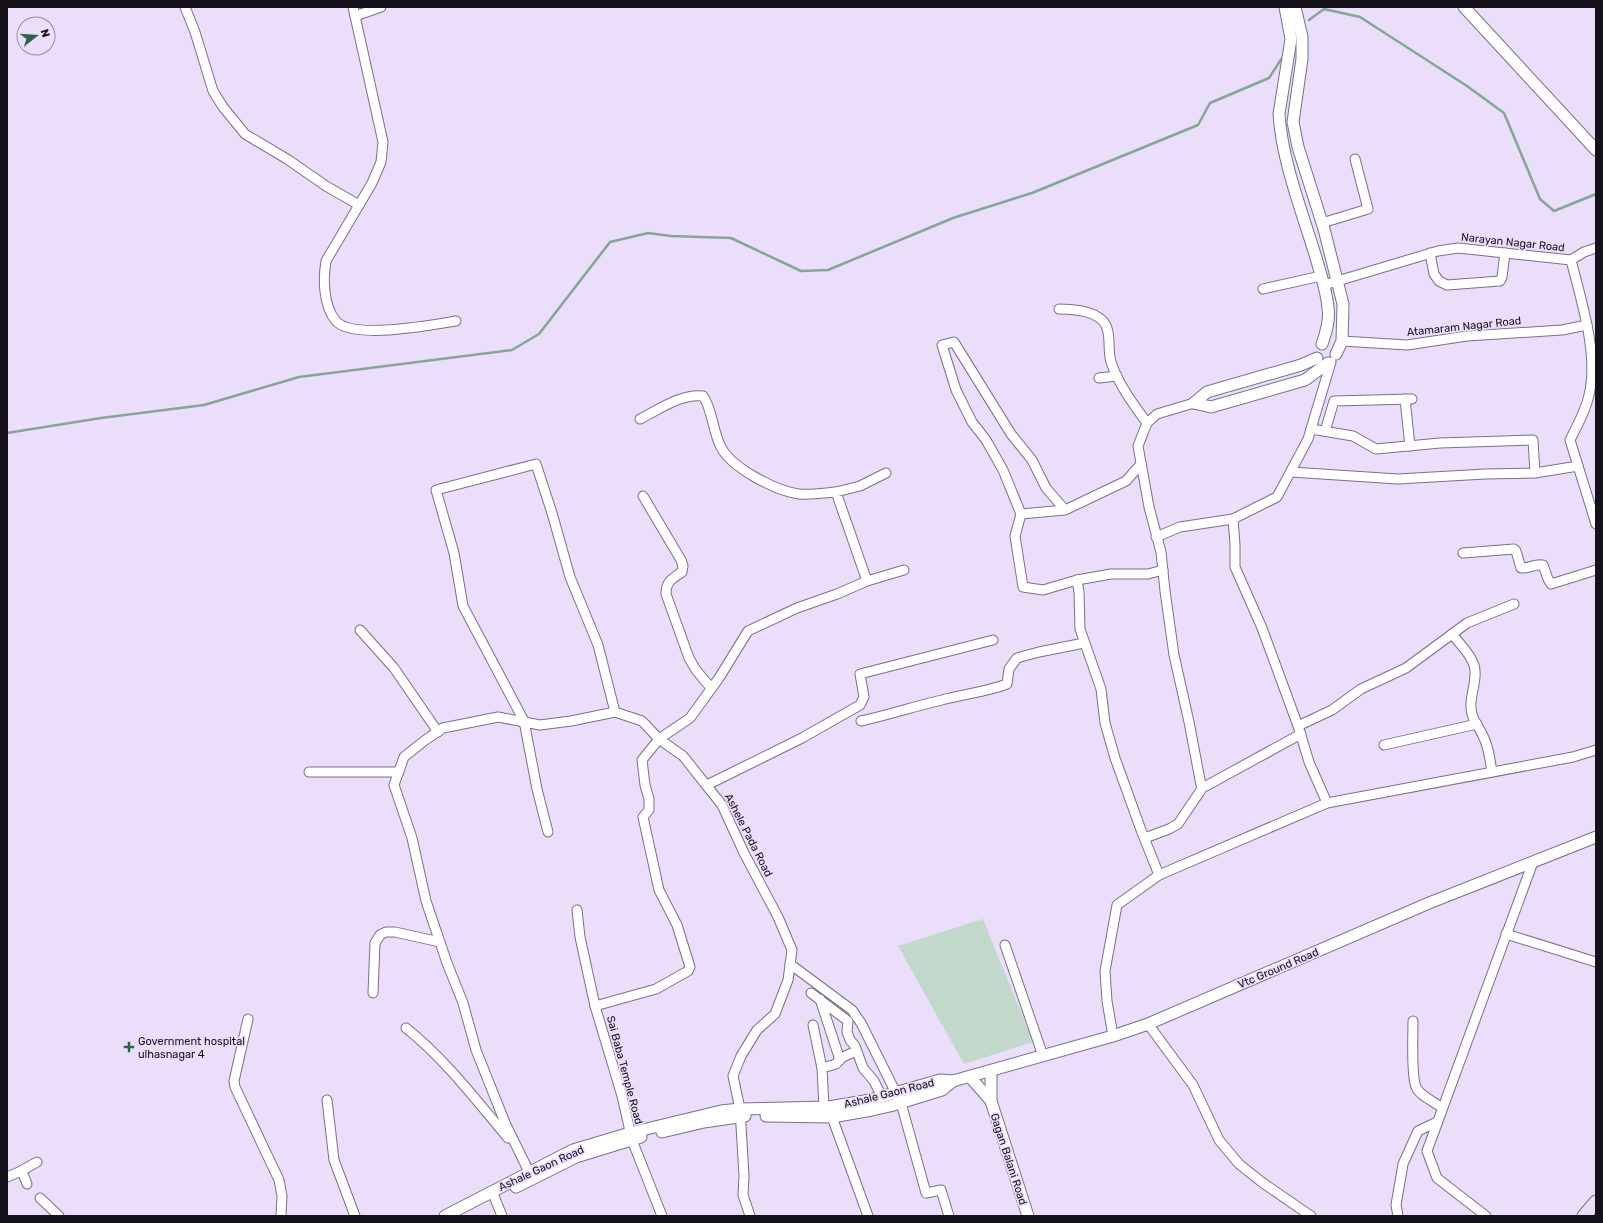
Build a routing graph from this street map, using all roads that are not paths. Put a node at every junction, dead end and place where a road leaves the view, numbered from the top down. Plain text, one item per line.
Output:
1 (185, 7) edge
2 (381, 7) edge
3 (1285, 7) edge
4 (1295, 7) edge
5 (1464, 7) edge
6 (354, 11) edge
7 (1293, 122) junction
8 (1280, 125) junction
9 (1596, 150) edge
10 (1355, 159) dead end
11 (360, 204) junction
12 (1323, 226) junction
13 (1309, 234) junction
14 (1596, 248) edge
15 (1430, 253) junction
16 (1505, 253) junction
17 (1571, 260) junction
18 (1322, 281) junction
19 (1338, 281) junction
20 (1263, 289) dead end
21 (1059, 309) dead end
22 (456, 321) dead end
23 (1587, 325) junction
24 (1342, 342) junction
25 (1322, 344) junction
26 (1316, 358) junction
27 (1332, 360) junction
28 (1117, 376) junction
29 (1099, 378) dead end
30 (1194, 403) junction
31 (640, 419) dead end
32 (1147, 423) junction
33 (1310, 429) junction
34 (1325, 430) junction
35 (1410, 446) junction
36 (1141, 464) junction
37 (1578, 466) junction
38 (1290, 472) junction
39 (886, 473) dead end
40 (1536, 473) junction
41 (836, 492) junction
42 (643, 496) dead end
43 (1064, 510) junction
44 (1021, 514) junction
45 (1233, 519) junction
46 (1596, 524) edge
47 (1156, 537) junction
48 (1463, 553) dead end
49 (904, 570) dead end
50 (1163, 570) junction
51 (1596, 570) edge
52 (867, 580) junction
53 (1077, 580) junction
54 (1514, 604) dead end
55 (360, 630) dead end
56 (1452, 634) junction
57 (993, 640) dead end
58 (1084, 643) junction
59 (711, 688) junction
60 (615, 712) junction
61 (861, 721) dead end
62 (524, 722) junction
63 (1477, 724) junction
64 (1299, 730) junction
65 (438, 732) junction
66 (659, 739) junction
67 (1384, 745) dead end
68 (1596, 750) edge
69 (309, 772) dead end
70 (399, 772) junction
71 (1492, 772) junction
72 (706, 785) junction
73 (1203, 787) junction
74 (1327, 803) junction
75 (548, 832) dead end
76 (1596, 837) edge
77 (1145, 838) junction
78 (1533, 862) junction
79 (1159, 875) junction
80 (577, 910) dead end
81 (1506, 934) junction
82 (440, 942) junction
83 (1005, 945) dead end
84 (1596, 962) edge
85 (790, 964) junction
86 (812, 992) dead end
87 (373, 993) dead end
88 (820, 999) junction
89 (595, 1006) junction
90 (248, 1019) dead end
91 (1413, 1021) dead end
92 (1148, 1024) junction
93 (813, 1025) dead end
94 (406, 1028) dead end
95 (1113, 1036) junction
96 (856, 1051) junction
97 (1043, 1056) junction
98 (840, 1060) junction
99 (822, 1068) junction
100 (991, 1071) junction
101 (970, 1077) junction
102 (953, 1082) joint
103 (882, 1097) junction
104 (898, 1098) junction
105 (327, 1100) dead end
106 (991, 1101) junction
107 (824, 1108) junction
108 (1442, 1108) junction
109 (740, 1113) junction
110 (832, 1117) junction
111 (1437, 1122) junction
112 (631, 1136) junction
113 (518, 1149) junction
114 (37, 1162) dead end
115 (22, 1171) junction
116 (531, 1175) junction
117 (7, 1177) edge
118 (27, 1184) dead end
119 (493, 1194) junction
120 (40, 1198) dead end
121 (1595, 1206) edge
122 (58, 1216) edge
123 (281, 1216) edge
124 (355, 1216) edge
125 (445, 1216) edge
126 (456, 1216) edge
127 (502, 1216) edge
128 (662, 1216) edge
129 (750, 1216) edge
130 (868, 1216) edge
131 (949, 1216) edge
132 (1028, 1216) edge
133 (1311, 1216) edge
134 (1398, 1216) edge
135 (1486, 1216) edge
136 (1584, 1216) edge

1 - 11 street
2 - 6 street
3 - 8 street
4 - 7 street
5 - 9 street
6 - 11 street
7 - 8 street
7 - 12 street
8 - 13 street
10 - 12 street
11 - 22 street
12 - 13 street
12 - 19 street
13 - 18 street
14 - 17 street
15 - 16 street, Narayan Nagar Road
15 - 16 street
15 - 19 street, Narayan Nagar Road
16 - 17 street, Narayan Nagar Road
17 - 23 street
18 - 19 street, Narayan Nagar Road
18 - 20 street, Narayan Nagar Road
18 - 25 street
19 - 24 street
21 - 28 street
23 - 24 street, Atamaram Nagar Road
23 - 37 street
24 - 27 street
25 - 26 street
25 - 27 street
26 - 27 street
26 - 30 street
27 - 30 street
27 - 33 street
28 - 29 street
28 - 32 street
30 - 32 street
31 - 41 street
32 - 36 street
33 - 34 street
33 - 38 street
34 - 35 street
34 - 35 street
35 - 40 street
36 - 43 street
36 - 47 street
37 - 40 street
37 - 46 street
38 - 40 street
38 - 45 street
39 - 41 street
41 - 52 street
42 - 59 street
43 - 44 street
43 - 44 street
44 - 53 street
45 - 47 street
45 - 64 street
47 - 50 street
48 - 51 street
49 - 52 street
50 - 53 street
50 - 73 street
52 - 59 street
53 - 58 street
54 - 56 street
55 - 65 street
56 - 63 street
56 - 64 street
57 - 72 street
58 - 61 street
58 - 77 street
59 - 66 street
60 - 62 street
60 - 62 street
60 - 66 street, Ashele Pada Road
62 - 65 street
62 - 75 street
63 - 67 street
63 - 71 street
64 - 73 street
64 - 74 street
65 - 70 street
66 - 72 street, Ashele Pada Road
66 - 89 street, Sai Baba Temple Road
68 - 71 street
69 - 70 street
70 - 82 street
71 - 74 street
72 - 85 street, Ashele Pada Road
73 - 77 street
74 - 79 street
76 - 78 street, Vtc Ground Road
77 - 79 street
78 - 81 street
78 - 92 street, Vtc Ground Road
79 - 95 street
80 - 89 street, Sai Baba Temple Road
81 - 84 street
81 - 108 street
82 - 87 street
82 - 113 street
83 - 97 street
85 - 104 street
85 - 109 street, Ashele Pada Road
86 - 88 street
88 - 96 street
88 - 98 street
89 - 112 street, Sai Baba Temple Road
90 - 123 street
91 - 108 street
92 - 95 street, Vtc Ground Road
92 - 133 street
93 - 99 street
94 - 113 street
95 - 97 street, Vtc Ground Road
96 - 98 street
96 - 103 street
97 - 100 street, Vtc Ground Road
98 - 99 street
99 - 107 street
100 - 101 street, Vtc Ground Road
100 - 106 street, Gagan Balani Road
101 - 102 street, Vtc Ground Road
101 - 106 street, Gagan Balani Road
102 - 104 street, Ashale Gaon Road
103 - 104 street, Ashale Gaon Road
103 - 107 street, Ashale Gaon Road
104 - 110 street, Ashale Gaon Road
104 - 131 street
105 - 124 street
106 - 132 street, Gagan Balani Road
107 - 109 street, Ashale Gaon Road
108 - 111 street
109 - 110 street, Ashale Gaon Road
109 - 112 street, Ashale Gaon Road
109 - 129 street, Ashele Pada Road
110 - 130 street
111 - 134 street
111 - 135 street
112 - 116 street, Ashale Gaon Road
112 - 128 street, Sai Baba Temple Road
113 - 116 street
114 - 115 street
115 - 117 street
115 - 118 street
116 - 119 street, Ashale Gaon Road
119 - 125 street, Ashale Gaon Road
119 - 126 street, Ashale Gaon Road
119 - 127 street
120 - 122 street
121 - 136 main road

